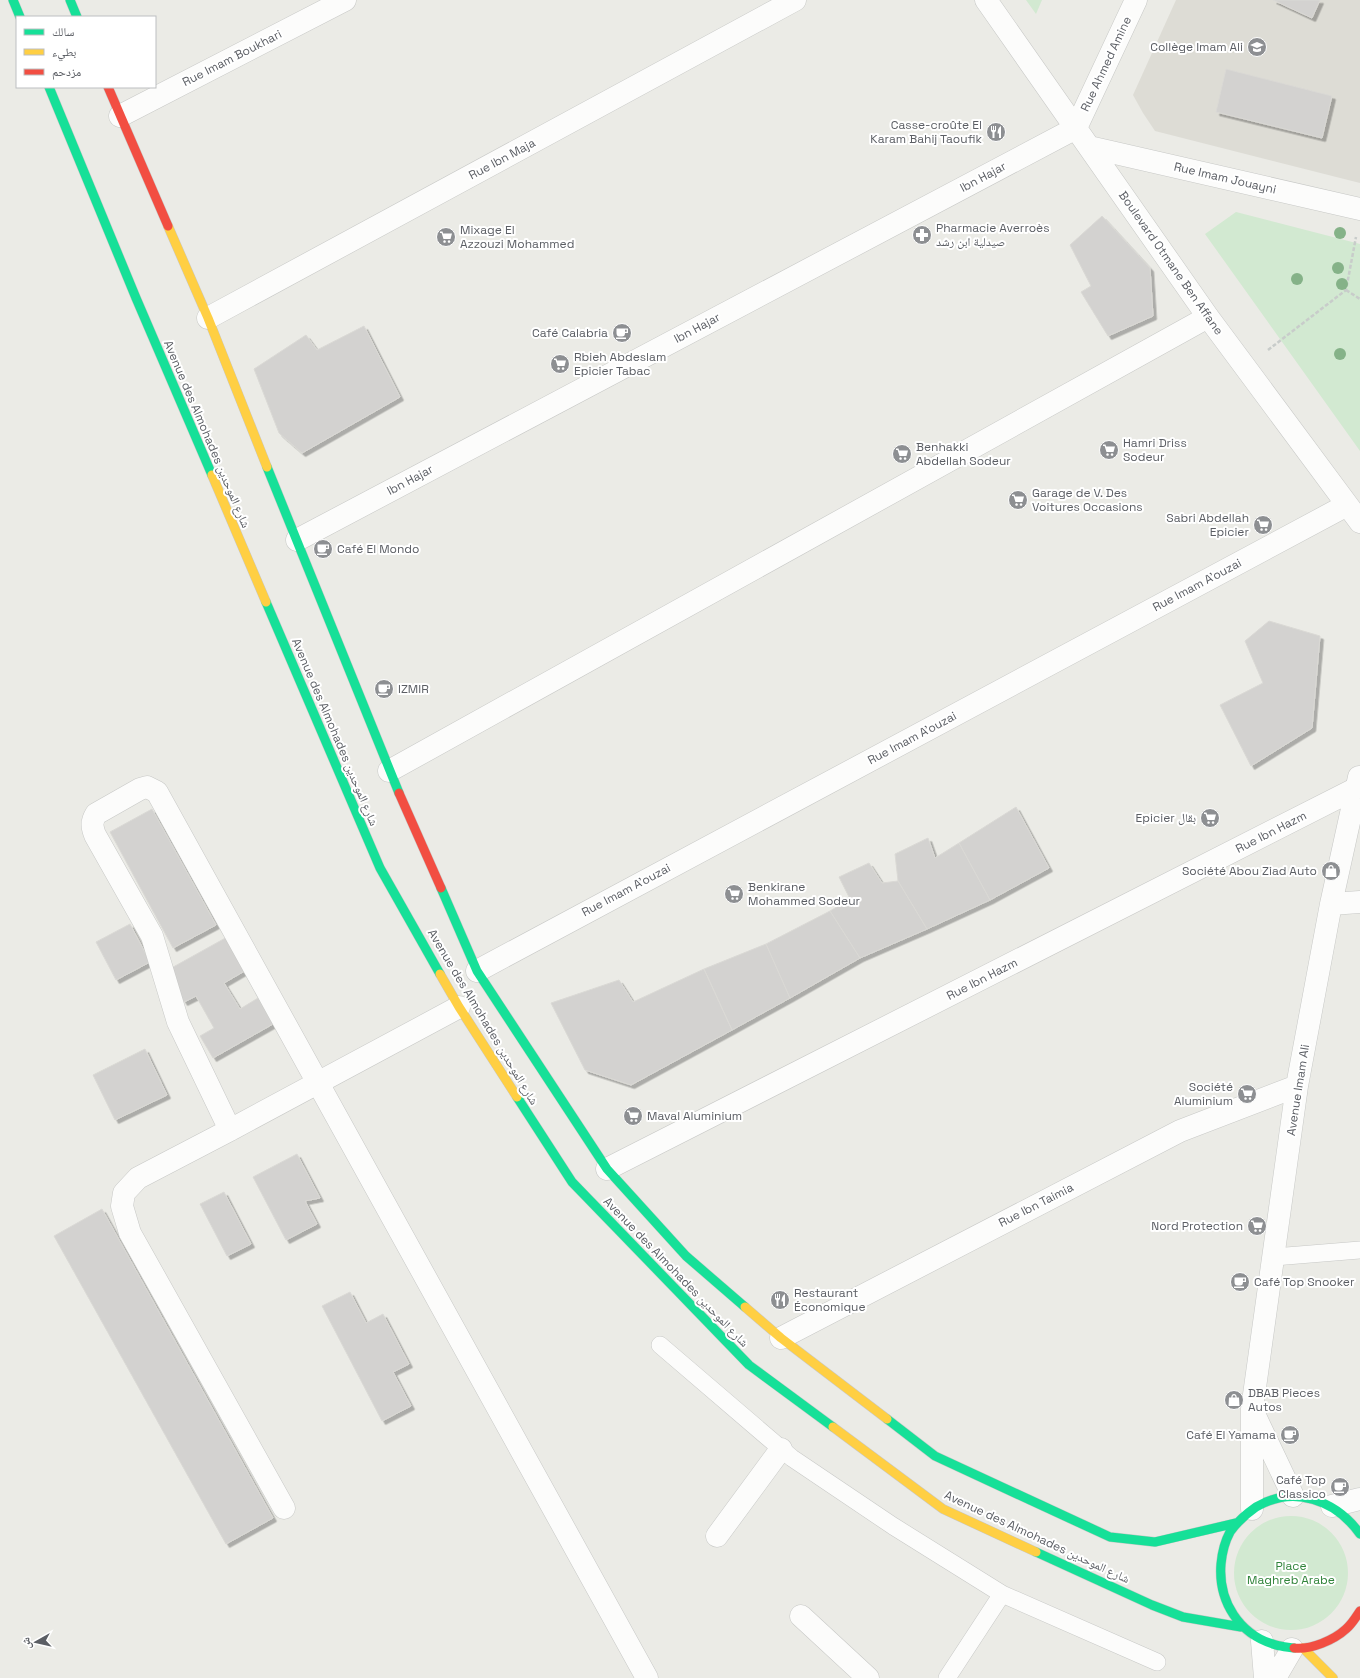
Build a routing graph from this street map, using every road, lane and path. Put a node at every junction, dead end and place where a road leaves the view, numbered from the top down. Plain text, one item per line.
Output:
1 (13, 0) edge
2 (70, 0) edge
3 (344, 0) edge
4 (795, 0) edge
5 (986, 0) edge
6 (1136, 0) edge
7 (20, 16) edge
8 (78, 16) edge
9 (49, 88) edge
10 (108, 88) edge
11 (120, 116) junction
12 (1076, 128) junction
13 (1089, 147) junction
14 (1360, 209) edge
15 (1357, 230) dead end
16 (1346, 290) junction
17 (1360, 299) edge
18 (1208, 317) junction
19 (208, 318) junction
20 (1245, 368) junction
21 (1347, 505) junction
22 (1360, 522) edge
23 (297, 540) junction
24 (389, 771) junction
25 (1358, 781) edge
26 (1360, 902) edge
27 (1331, 904) junction
28 (476, 971) junction
29 (459, 1007) junction
30 (318, 1083) junction
31 (1297, 1086) junction
32 (230, 1130) junction
33 (607, 1169) junction
34 (1360, 1250) edge
35 (1274, 1258) junction
36 (781, 1338) junction
37 (660, 1345) dead end
38 (1252, 1409) junction
39 (781, 1449) junction
40 (1293, 1496) junction
41 (1360, 1499) edge
42 (1332, 1506) junction
43 (284, 1508) dead end
44 (1244, 1516) junction
45 (1360, 1534) edge
46 (717, 1536) dead end
47 (1002, 1594) junction
48 (1360, 1611) edge
49 (801, 1616) dead end
50 (1241, 1626) junction
51 (1262, 1641) junction
52 (1297, 1649) junction
53 (1157, 1662) dead end
54 (647, 1678) edge
55 (868, 1678) edge
56 (947, 1678) edge
57 (1265, 1678) edge
58 (1275, 1678) edge
59 (1333, 1678) edge

1 - 7 street
2 - 8 street
3 - 11 street, Rue Imam Boukhari
4 - 19 street, Rue Ibn Maja
5 - 12 street, Boulevard Otmane Ben Affane
6 - 12 street, Rue Ahmed Amine
9 - 29 street, Avenue des Almohades شارع الموحدين
10 - 11 street, Avenue des Almohades شارع الموحدين
11 - 19 street, Avenue des Almohades شارع الموحدين
12 - 13 street, Boulevard Otmane Ben Affane
12 - 23 street, Ibn Hajar
13 - 14 street, Rue Imam Jouayni
13 - 18 street, Boulevard Otmane Ben Affane
15 - 16 path
16 - 17 path
16 - 20 path
18 - 20 street, Boulevard Otmane Ben Affane
18 - 24 street
19 - 23 street, Avenue des Almohades شارع الموحدين
20 - 21 street, Boulevard Otmane Ben Affane
21 - 22 street, Boulevard Otmane Ben Affane
21 - 28 street, Rue Imam A'ouzai
23 - 24 street, Avenue des Almohades شارع الموحدين
24 - 28 street, Avenue des Almohades شارع الموحدين
25 - 27 street, Avenue Imam Ali
25 - 33 street, Rue Ibn Hazm
26 - 27 street
27 - 31 street, Avenue Imam Ali
28 - 33 street, Avenue des Almohades شارع الموحدين
29 - 30 street
29 - 50 street, Avenue des Almohades شارع الموحدين
30 - 32 street
30 - 32 street
30 - 54 street
31 - 35 street, Avenue Imam Ali
31 - 36 street, Rue Ibn Taimia
32 - 43 street
33 - 36 street, Avenue des Almohades شارع الموحدين
34 - 35 lane
35 - 38 street, Avenue Imam Ali
36 - 44 street, Avenue des Almohades شارع الموحدين
37 - 39 lane
38 - 40 street
38 - 44 street, Avenue Imam Ali
39 - 46 street
39 - 47 lane
40 - 42 street, Avenue des Almohades شارع الموحدين
40 - 44 street, Avenue des Almohades شارع الموحدين
41 - 42 street
42 - 45 street, Avenue des Almohades شارع الموحدين
44 - 50 street
47 - 53 lane
47 - 56 lane
48 - 52 street
49 - 55 street
50 - 51 street
51 - 52 street
51 - 57 street
52 - 58 street
52 - 59 street

